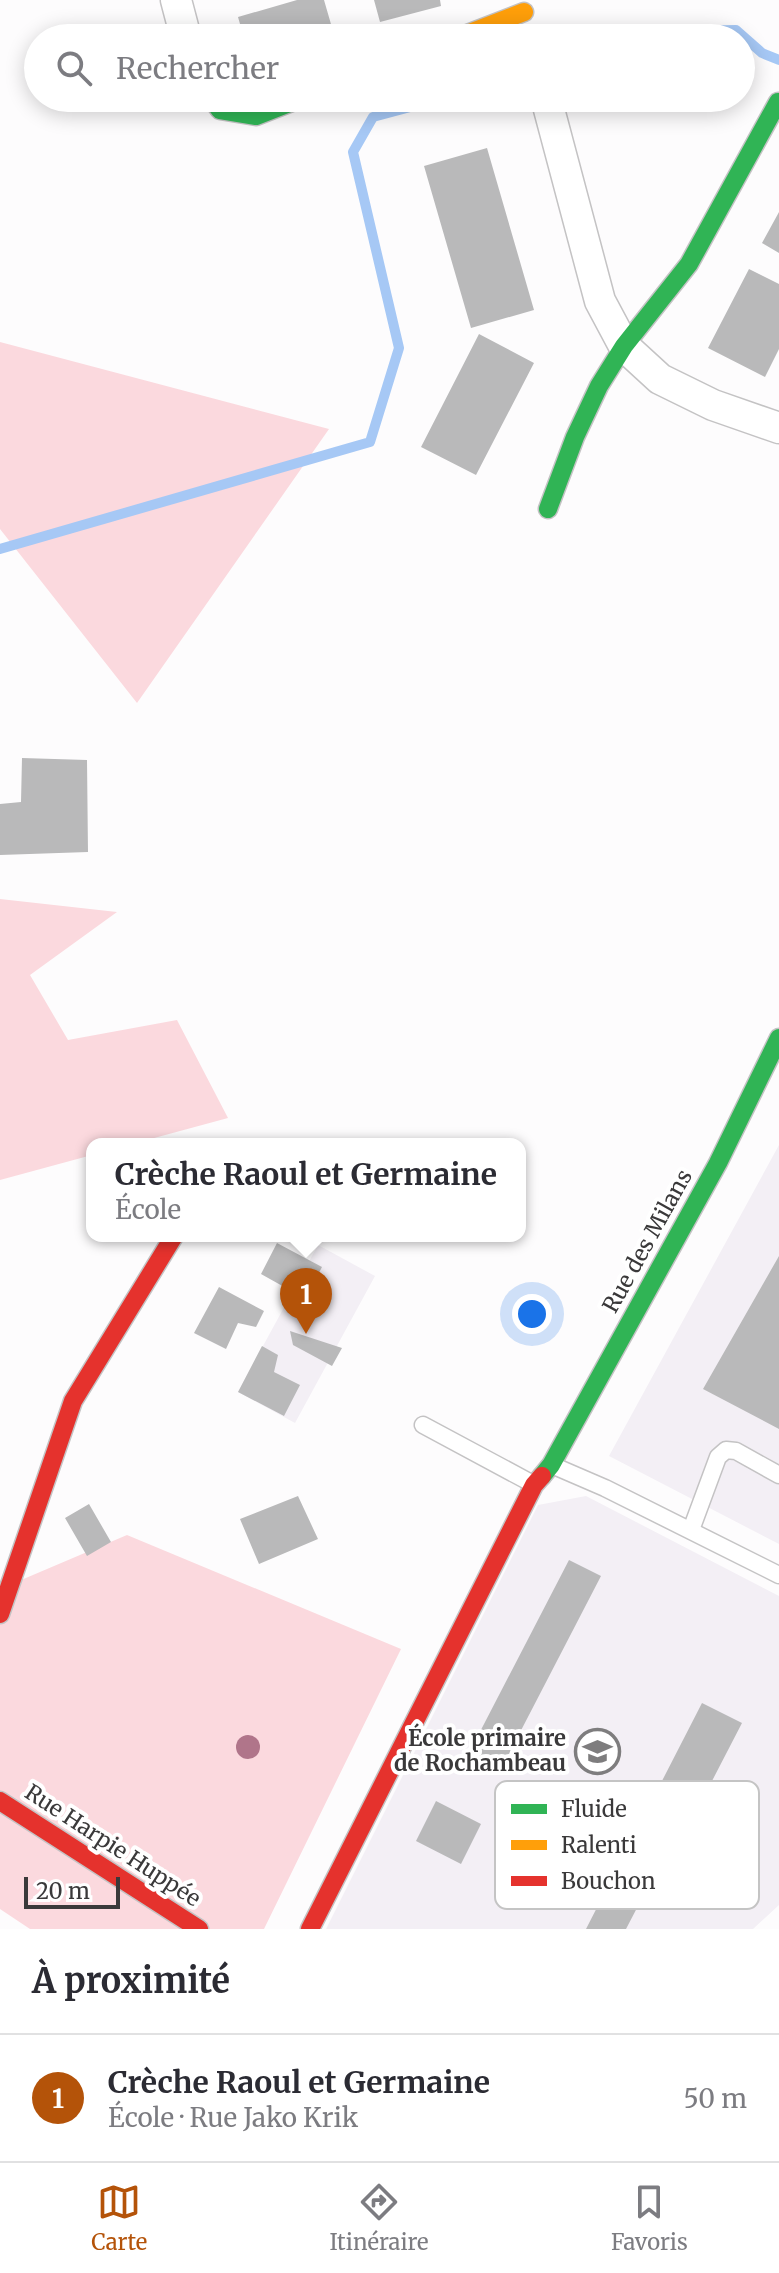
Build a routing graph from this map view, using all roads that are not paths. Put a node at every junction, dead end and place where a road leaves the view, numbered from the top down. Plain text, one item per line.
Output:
1 (176, 0) edge
2 (525, 17) edge
3 (182, 24) edge
4 (502, 24) edge
5 (778, 102) edge
6 (232, 112) edge
7 (266, 112) edge
8 (550, 112) edge
9 (624, 346) junction
10 (779, 428) edge
11 (548, 509) dead end
12 (779, 1038) edge
13 (170, 1242) edge
14 (423, 1425) dead end
15 (551, 1465) junction
16 (779, 1475) edge
17 (534, 1485) junction
18 (691, 1530) junction
19 (779, 1575) edge
20 (0, 1614) edge
21 (0, 1801) edge
22 (199, 1929) edge
23 (310, 1929) edge

1 - 3 street
2 - 4 street
5 - 9 street
6 - 7 street
8 - 9 street
9 - 10 street
9 - 11 street
12 - 15 street, Rue des Milans
13 - 20 street
14 - 17 lane
15 - 17 street, Rue des Milans
15 - 18 lane
16 - 18 lane
17 - 23 street, Rue des Milans
18 - 19 lane
21 - 22 street, Rue Harpie Huppée

